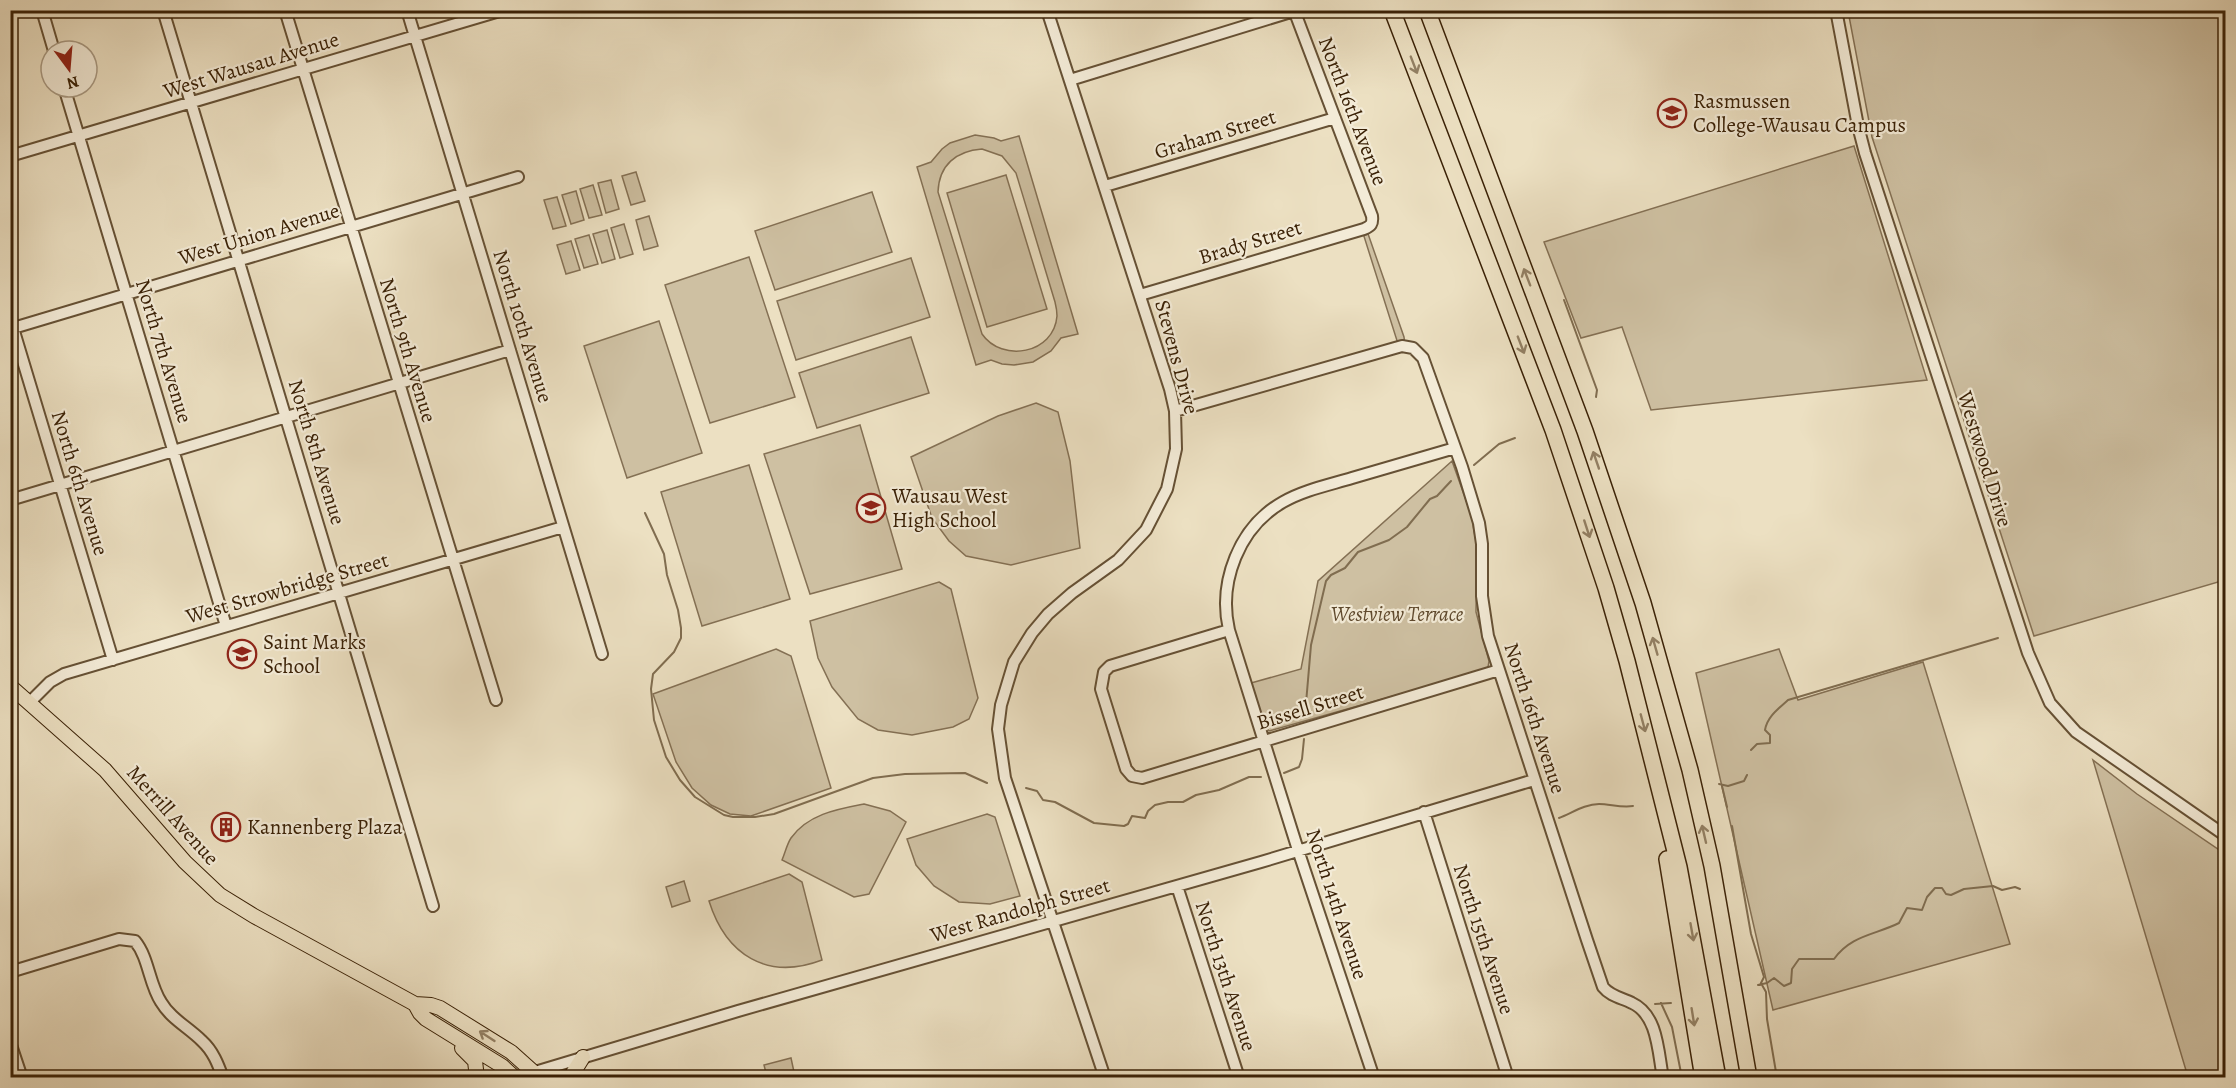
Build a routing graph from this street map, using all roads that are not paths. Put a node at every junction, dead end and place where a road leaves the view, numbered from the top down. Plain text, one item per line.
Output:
1 (42, 10) edge
2 (163, 10) edge
3 (285, 10) edge
4 (407, 10) edge
5 (503, 10) edge
6 (1047, 10) edge
7 (1392, 10) edge
8 (1427, 10) edge
9 (1836, 10) edge
10 (1294, 11) edge
11 (415, 37) junction
12 (50, 39) edge
13 (304, 70) junction
14 (1070, 80) junction
15 (68, 99) edge
16 (191, 103) junction
17 (1335, 118) junction
18 (80, 136) junction
19 (10, 156) edge
20 (518, 177) dead end
21 (1105, 186) junction
22 (462, 194) junction
23 (1371, 226) joint
24 (351, 227) junction
25 (239, 260) junction
26 (126, 294) junction
27 (1140, 295) junction
28 (12, 325) edge
29 (510, 350) junction
30 (399, 384) junction
31 (1175, 411) junction
32 (287, 417) junction
33 (1455, 448) junction
34 (174, 451) junction
35 (61, 485) junction
36 (10, 500) edge
37 (563, 527) junction
38 (452, 560) junction
39 (339, 593) junction
40 (226, 626) junction
41 (1229, 630) junction
42 (602, 654) dead end
43 (112, 660) junction
44 (1499, 670) junction
45 (10, 686) edge
46 (496, 700) dead end
47 (30, 702) junction
48 (1265, 742) junction
49 (1650, 752) junction
50 (1534, 780) junction
51 (1424, 812) junction
52 (2226, 836) edge
53 (1298, 850) junction
54 (1712, 866) junction
55 (1177, 886) junction
56 (433, 906) dead end
57 (1052, 922) junction
58 (10, 972) edge
59 (415, 1004) junction
60 (444, 1029) junction
61 (10, 1042) edge
62 (583, 1057) junction
63 (537, 1075) edge
64 (22, 1077) edge
65 (223, 1077) edge
66 (477, 1077) edge
67 (515, 1077) edge
68 (570, 1077) edge
69 (1105, 1077) edge
70 (1239, 1077) edge
71 (1374, 1077) edge
72 (1509, 1077) edge
73 (1663, 1077) edge
74 (1703, 1077) edge
75 (1718, 1077) edge
76 (1749, 1077) edge
77 (1760, 1077) edge

1 - 12 street
2 - 16 street, North 8th Avenue
3 - 13 street, North 9th Avenue
4 - 11 street, North 10th Avenue
5 - 11 street, West Wausau Avenue
6 - 14 street, Stevens Drive
7 -> 49 highway
54 -> 8 highway
9 - 52 street, Westwood Drive
10 - 14 street
10 - 17 street, North 16th Avenue
11 - 13 street, West Wausau Avenue
11 - 22 street, North 10th Avenue
13 - 16 street, West Wausau Avenue
13 - 24 street, North 9th Avenue
14 - 21 street, Stevens Drive
15 - 18 street, North 7th Avenue
16 - 18 street, West Wausau Avenue
16 - 25 street, North 8th Avenue
17 - 21 street, Graham Street
17 - 23 street, North 16th Avenue
18 - 19 street, West Wausau Avenue
18 - 26 street, North 7th Avenue
20 - 22 street, West Union Avenue
21 - 27 street, Stevens Drive
22 - 24 street, West Union Avenue
22 - 29 street, North 10th Avenue
23 - 27 street, Brady Street
24 - 25 street, West Union Avenue
24 - 30 street, North 9th Avenue
25 - 26 street, West Union Avenue
25 - 32 street, North 8th Avenue
26 - 28 street, West Union Avenue
26 - 34 street, North 7th Avenue
27 - 31 street, Stevens Drive
28 - 35 street, North 6th Avenue
29 - 30 street
29 - 37 street, North 10th Avenue
30 - 32 street
30 - 38 street, North 9th Avenue
31 - 33 street, North 16th Avenue
31 - 57 street, Stevens Drive
32 - 34 street
32 - 39 street, North 8th Avenue
33 - 41 street, North 14th Avenue
33 - 44 street, North 16th Avenue
34 - 35 street
34 - 40 street, North 7th Avenue
35 - 36 street
35 - 43 street, North 6th Avenue
37 - 38 street, West Strowbridge Street
37 - 42 street, North 10th Avenue
38 - 39 street, West Strowbridge Street
38 - 46 street, North 9th Avenue
39 - 40 street, West Strowbridge Street
39 - 56 street, North 8th Avenue
40 - 43 street, West Strowbridge Street
41 - 48 street, North 14th Avenue
41 - 48 street, Bissell Street
43 - 47 street, West Strowbridge Street
44 - 48 street, Bissell Street
44 - 50 street, North 16th Avenue
45 - 47 main road, Merrill Avenue
47 - 59 main road, Merrill Avenue
48 - 53 street, North 14th Avenue
49 -> 74 highway
49 -> 75 highway
50 - 51 street, West Randolph Street
50 - 73 street, North 16th Avenue
51 - 53 street, West Randolph Street
51 - 72 street, North 15th Avenue
53 - 55 street, West Randolph Street
53 - 71 street, North 14th Avenue
54 - 76 highway
54 - 77 highway
55 - 57 street, West Randolph Street
55 - 70 street, North 13th Avenue
57 - 62 street, West Randolph Street
57 - 69 street, Stevens Drive
58 - 65 street
59 - 60 main road, Merrill Avenue
63 -> 59 main road, Merrill Avenue
60 - 66 main road
60 - 67 main road, Merrill Avenue
61 - 64 street
62 - 63 street, West Randolph Street
62 - 68 main road
63 - 67 street, West Randolph Street

